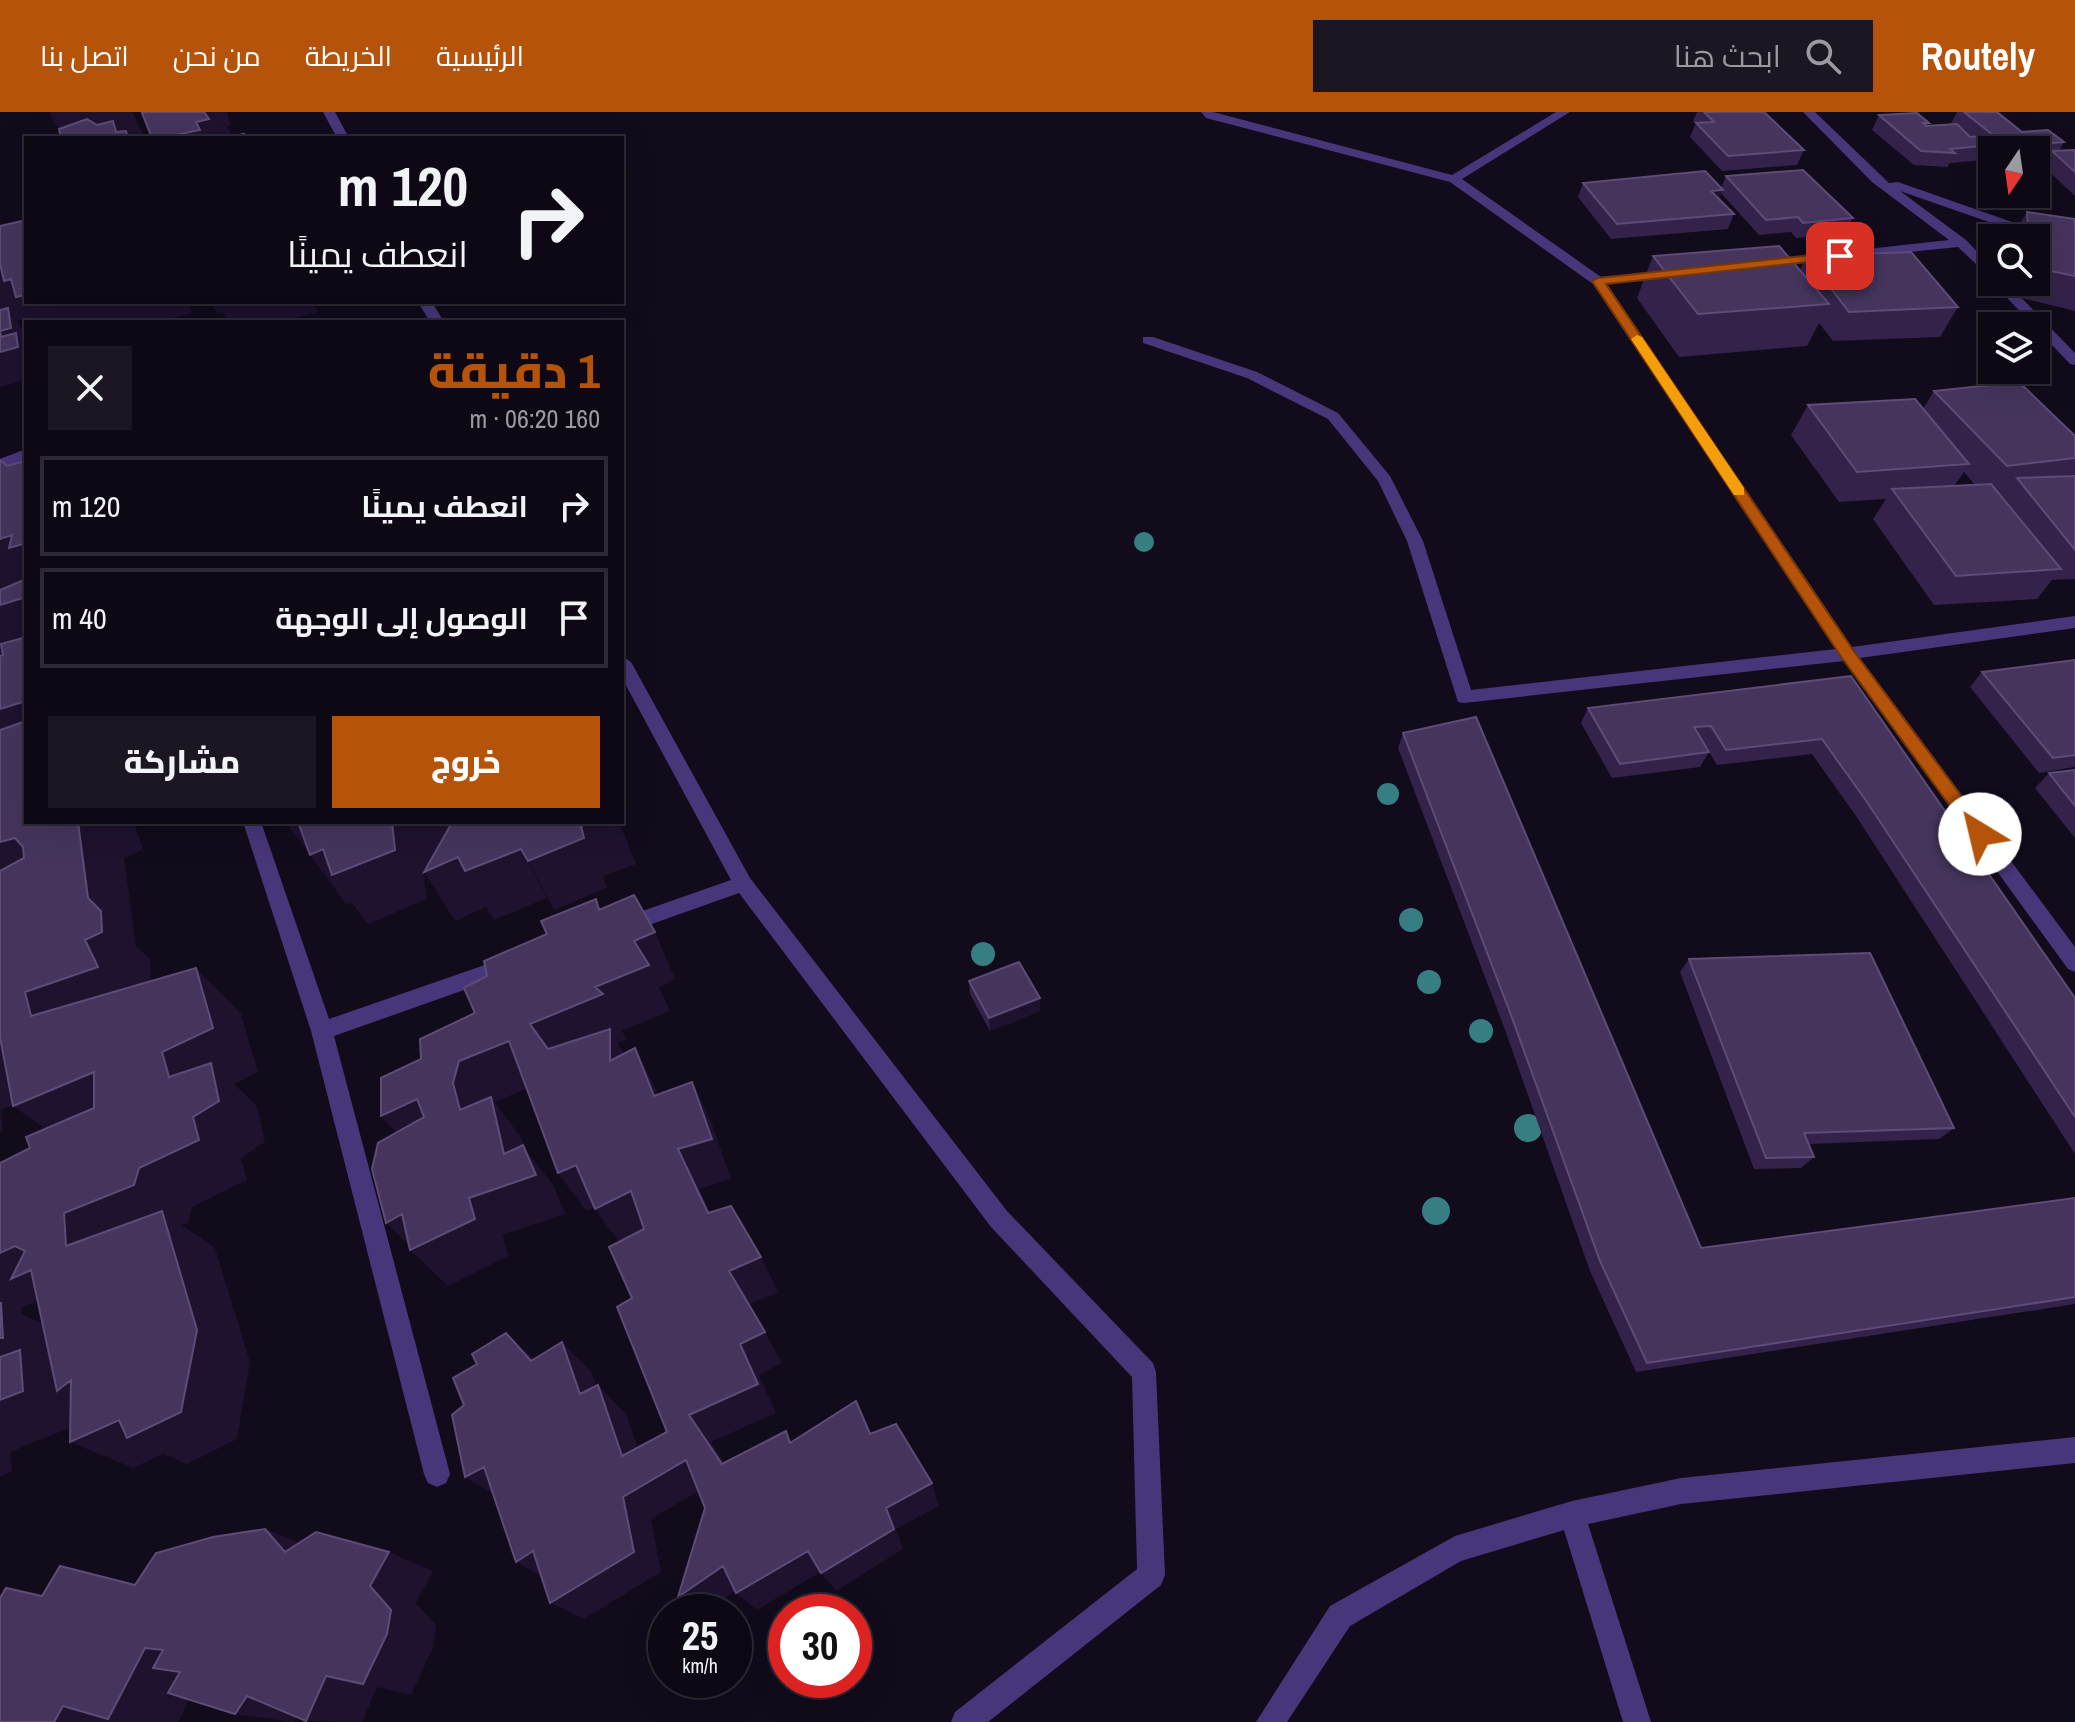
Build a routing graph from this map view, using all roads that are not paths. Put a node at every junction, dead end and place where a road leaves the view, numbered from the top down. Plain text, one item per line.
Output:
1 (329, 112) edge
2 (1207, 112) edge
3 (1564, 112) edge
4 (1809, 112) edge
5 (342, 136) edge
6 (1454, 179) junction
7 (1876, 179) junction
8 (1961, 243) junction
9 (2075, 248) edge
10 (1978, 261) edge
11 (1756, 265) edge
12 (1693, 271) edge
13 (1598, 281) junction
14 (2012, 296) edge
15 (1148, 340) dead end
16 (2075, 361) edge
17 (24, 455) edge
18 (0, 465) edge
19 (2075, 622) edge
20 (1848, 654) junction
21 (624, 666) edge
22 (253, 824) edge
23 (743, 884) junction
24 (608, 932) edge
25 (533, 958) edge
26 (2075, 963) edge
27 (322, 1031) junction
28 (2075, 1450) edge
29 (437, 1474) dead end
30 (1572, 1514) junction
31 (965, 1722) edge
32 (1270, 1722) edge
33 (1637, 1722) edge

1 - 5 street
2 - 6 street
3 - 6 street
4 - 7 street
6 - 13 street
7 - 8 street
7 - 9 street
8 - 10 street
8 - 11 street
12 - 13 street
13 - 20 street
14 - 16 street
15 - 20 street
17 - 18 street
19 - 20 street
20 - 26 street
21 - 23 street
22 - 27 street
23 - 24 street
23 - 31 street
25 - 27 street
27 - 29 street
28 - 30 street
30 - 32 street
30 - 33 street

